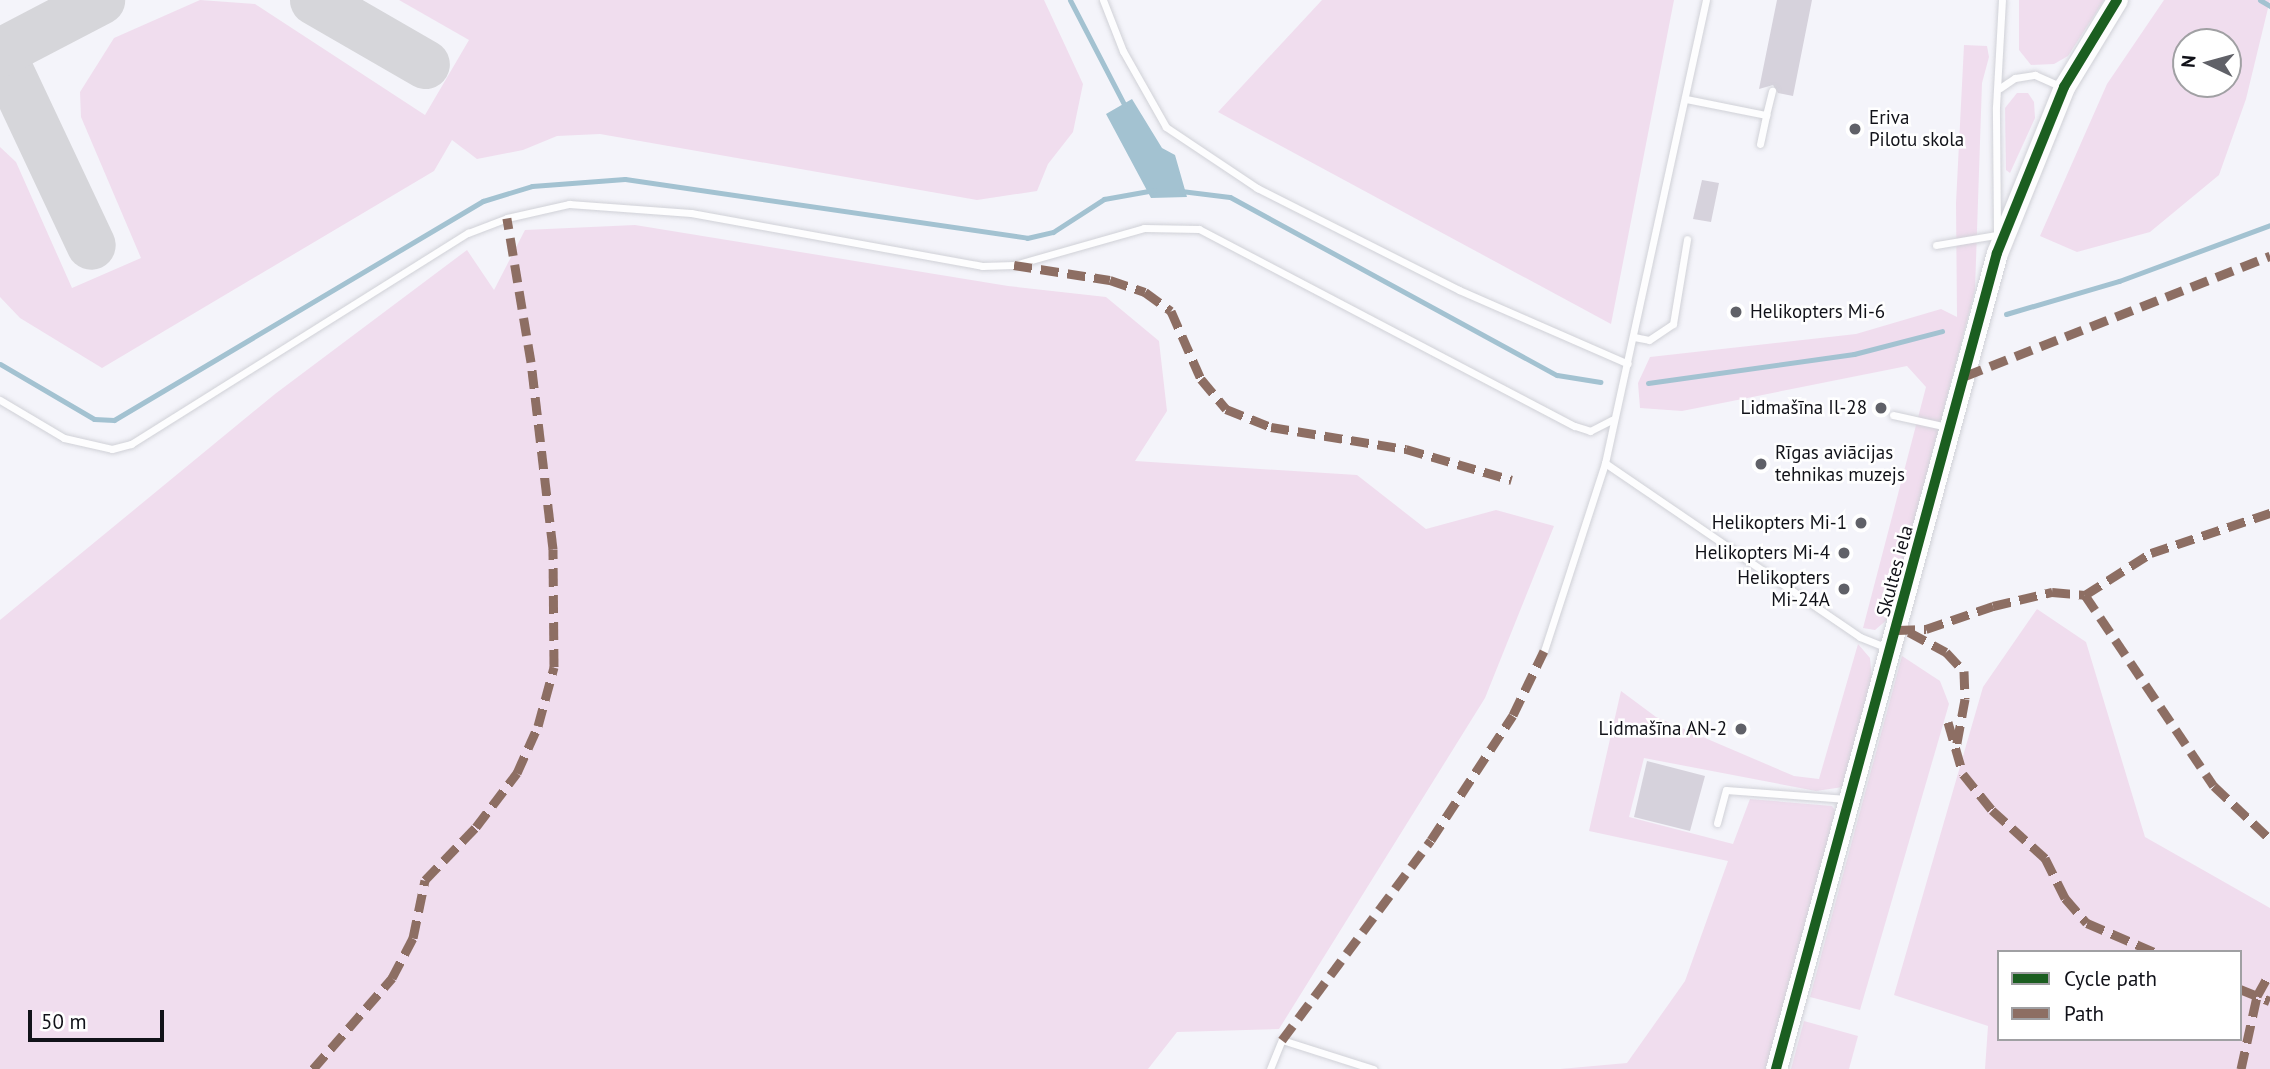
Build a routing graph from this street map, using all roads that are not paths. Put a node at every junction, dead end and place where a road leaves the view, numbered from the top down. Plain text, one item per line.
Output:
1 (1102, 0) edge
2 (1706, 0) edge
3 (2002, 0) edge
4 (2117, 0) edge
5 (2064, 87) junction
6 (2000, 88) junction
7 (1772, 91) dead end
8 (1686, 99) junction
9 (1766, 115) junction
10 (1760, 144) dead end
11 (1687, 239) dead end
12 (1936, 244) dead end
13 (1997, 244) junction
14 (1634, 337) junction
15 (1628, 364) junction
16 (0, 400) edge
17 (1894, 415) dead end
18 (1612, 420) junction
19 (1951, 428) junction
20 (1605, 463) junction
21 (1891, 649) junction
22 (1544, 651) dead end
23 (1851, 799) junction
24 (1717, 823) dead end
25 (1270, 1069) edge
26 (1373, 1069) edge
27 (1776, 1069) edge

1 - 15 lane
2 - 8 lane
3 - 6 lane
4 - 5 main road, Skultes iela
5 - 6 lane
5 - 13 main road, Skultes iela
6 - 13 lane
7 - 9 lane
8 - 9 lane
8 - 14 lane
9 - 10 lane
11 - 14 lane
12 - 13 lane
13 - 19 main road, Skultes iela
14 - 15 lane
15 - 18 lane
16 - 18 lane
17 - 19 lane
18 - 20 lane
19 - 21 main road, Skultes iela
20 - 21 lane
20 - 22 lane
21 - 23 main road, Skultes iela
23 - 24 lane
23 - 27 main road, Skultes iela
25 - 26 lane

